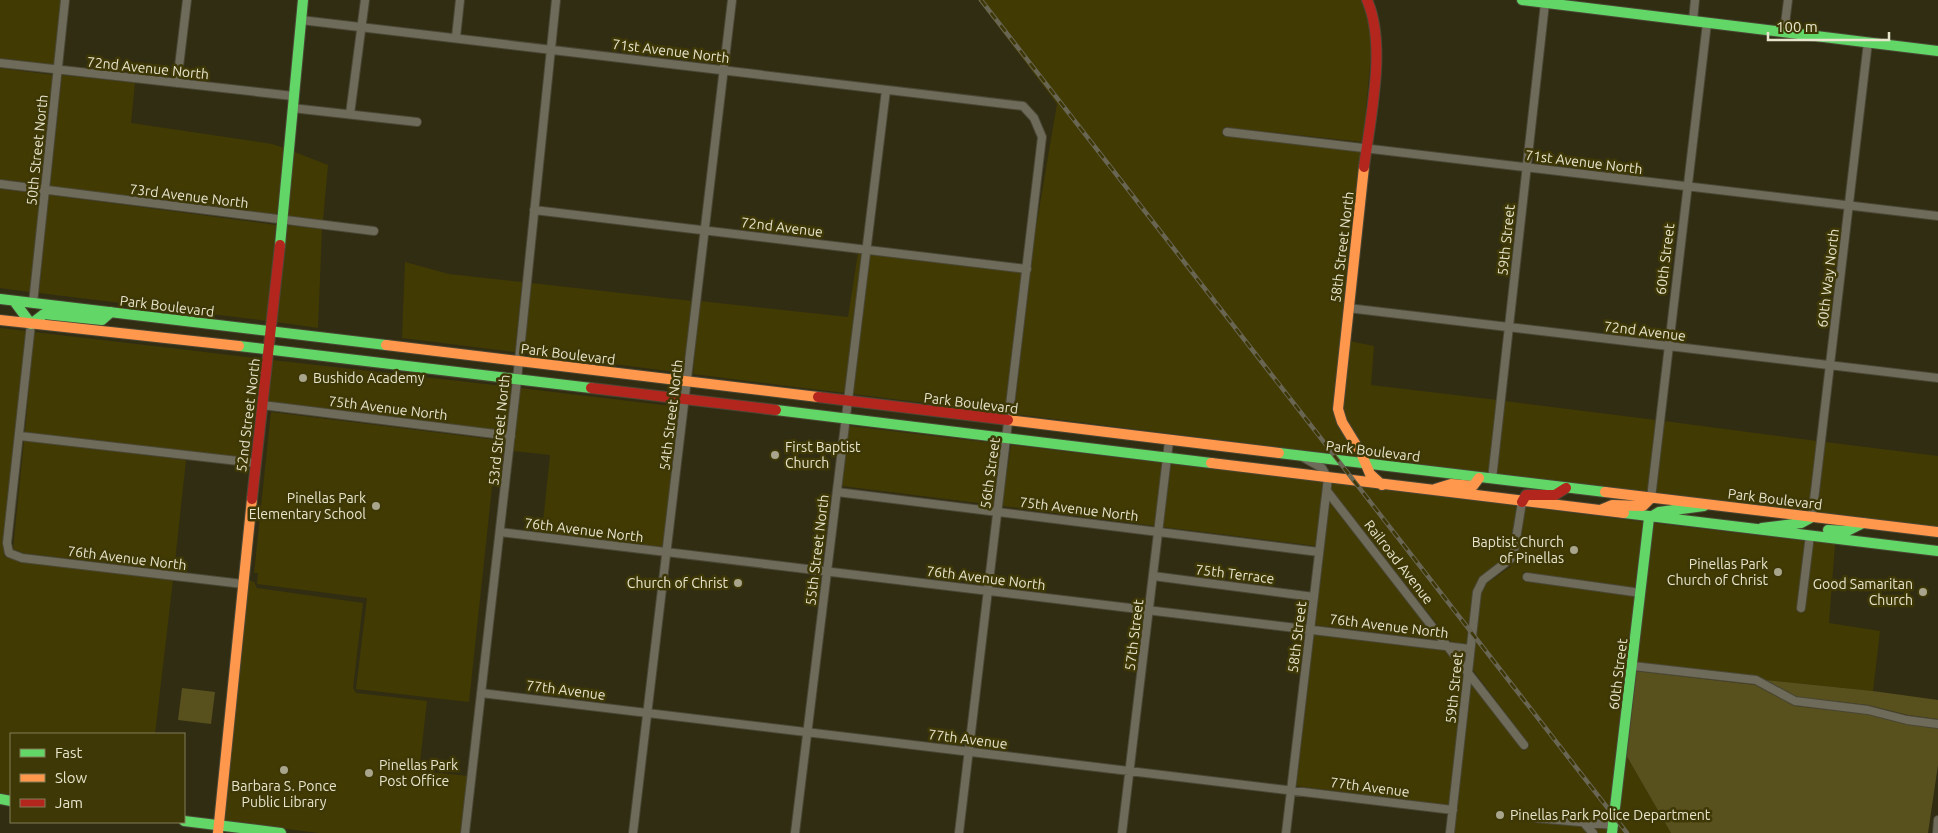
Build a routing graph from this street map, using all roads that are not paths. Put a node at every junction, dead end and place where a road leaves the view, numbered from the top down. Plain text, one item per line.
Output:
1 (65, 0) edge
2 (187, 0) edge
3 (303, 0) edge
4 (365, 0) edge
5 (460, 0) edge
6 (556, 0) edge
7 (732, 0) edge
8 (1367, 0) edge
9 (1522, 0) edge
10 (1695, 0) edge
11 (1788, 0) edge
12 (1545, 3) junction
13 (1601, 5) edge
14 (301, 20) junction
15 (1693, 20) junction
16 (1707, 23) junction
17 (362, 27) junction
18 (1784, 32) junction
19 (456, 37) junction
20 (1868, 42) junction
21 (551, 49) junction
22 (1938, 51) edge
23 (0, 63) edge
24 (58, 70) junction
25 (724, 70) junction
26 (177, 83) junction
27 (886, 90) junction
28 (294, 96) junction
29 (292, 108) junction
30 (350, 114) junction
31 (1034, 118) joint
32 (417, 122) dead end
33 (1227, 132) dead end
34 (1367, 148) junction
35 (1526, 168) junction
36 (0, 184) edge
37 (1688, 186) junction
38 (45, 190) junction
39 (1849, 206) junction
40 (534, 210) junction
41 (1938, 216) edge
42 (281, 220) junction
43 (704, 230) junction
44 (374, 231) dead end
45 (866, 250) junction
46 (1027, 269) junction
47 (0, 299) edge
48 (14, 301) junction
49 (33, 303) junction
50 (1348, 308) junction
51 (111, 312) junction
52 (0, 320) edge
53 (31, 324) junction
54 (1509, 327) junction
55 (271, 333) junction
56 (1669, 346) junction
57 (270, 349) junction
58 (519, 362) junction
59 (1830, 366) junction
60 (1938, 378) edge
61 (517, 380) junction
62 (688, 383) junction
63 (686, 400) junction
64 (848, 402) junction
65 (262, 405) junction
66 (846, 420) junction
67 (1009, 422) junction
68 (20, 436) junction
69 (511, 436) junction
70 (1007, 439) junction
71 (1169, 441) junction
72 (1302, 456) junction
73 (1167, 459) junction
74 (256, 463) junction
75 (1364, 463) junction
76 (1328, 478) junction
77 (1479, 478) junction
78 (1492, 479) junction
79 (1382, 485) junction
80 (1566, 488) junction
81 (1431, 490) junction
82 (1327, 491) junction
83 (837, 492) junction
84 (1651, 498) junction
85 (1522, 502) junction
86 (1708, 505) junction
87 (1600, 511) junction
88 (997, 512) junction
89 (1812, 517) junction
90 (1649, 518) junction
91 (1863, 523) junction
92 (1758, 530) junction
93 (500, 532) junction
94 (1158, 532) junction
95 (1938, 532) edge
96 (1810, 536) junction
97 (1938, 543) edge
98 (1920, 549) junction
99 (1938, 551) edge
100 (666, 552) junction
101 (1319, 552) junction
102 (827, 572) junction
103 (1153, 576) junction
104 (1527, 577) dead end
105 (243, 584) junction
106 (987, 591) junction
107 (1642, 593) junction
108 (1314, 597) junction
109 (1801, 608) dead end
110 (1149, 610) junction
111 (1310, 630) junction
112 (1449, 646) junction
113 (1470, 649) junction
114 (1633, 666) junction
115 (1468, 672) junction
116 (481, 693) junction
117 (649, 713) junction
118 (1938, 724) edge
119 (808, 732) junction
120 (1524, 745) dead end
121 (968, 752) junction
122 (1130, 771) junction
123 (1291, 790) junction
124 (1453, 810) junction
125 (1536, 818) dead end
126 (1938, 820) edge
127 (185, 821) edge
128 (1583, 822) junction
129 (218, 829) edge
130 (1612, 829) edge
131 (281, 833) edge
132 (465, 833) edge
133 (633, 833) edge
134 (795, 833) edge
135 (959, 833) edge
136 (1122, 833) edge
137 (1286, 833) edge
138 (1450, 833) edge
139 (1593, 833) edge
140 (1936, 833) edge

1 - 24 street, 50th Street North
2 - 26 street
3 - 14 main road, 52nd Street North
4 - 17 street
5 - 19 street
6 - 21 street, 53rd Street North
7 - 25 street, 54th Street North
8 - 34 main road, 58th Street North
9 - 12 main road
10 - 15 street
11 - 18 street
12 - 13 main road
12 - 35 street, 59th Street
13 - 15 main road
14 - 17 street, 71st Avenue North
14 - 28 main road, 52nd Street North
15 - 16 main road
16 - 18 main road
16 - 37 street, 60th Street
17 - 19 street, 71st Avenue North
17 - 30 street
18 - 20 main road
19 - 21 street, 71st Avenue North
20 - 22 main road
20 - 39 street, 60th Way North
21 - 25 street, 71st Avenue North
21 - 40 street, 53rd Street North
23 - 24 street, 72nd Avenue North
24 - 26 street, 72nd Avenue North
24 - 38 street, 50th Street North
25 - 27 street, 71st Avenue North
25 - 43 street, 54th Street North
26 - 28 street, 72nd Avenue North
27 - 31 street, 71st Avenue North
27 - 45 street, 55th Street North
28 - 29 main road, 52nd Street North
29 - 30 street
29 - 42 main road, 52nd Street North
30 - 32 street
31 - 46 street, 56th Street
33 - 34 street, 71st Avenue North
34 - 35 street, 71st Avenue North
34 - 50 main road, 58th Street North
35 - 37 street, 71st Avenue North
35 - 54 street, 59th Street
36 - 38 street, 73rd Avenue North
37 - 39 street, 71st Avenue North
37 - 56 street, 60th Street
38 - 42 street, 73rd Avenue North
38 - 49 street, 50th Street North
39 - 41 street, 71st Avenue North
39 - 59 street, 60th Way North
40 - 43 street, 72nd Avenue
40 - 58 street, 53rd Street North
42 - 44 street, 73rd Avenue North
42 - 55 main road, 52nd Street North
43 - 45 street, 72nd Avenue
43 - 62 street, 54th Street North
45 - 46 street, 72nd Avenue
45 - 64 street, 55th Street North
46 - 67 street, 56th Street
47 - 48 main road, Park Boulevard
48 - 49 main road, Park Boulevard
48 - 53 main road
49 - 51 main road, Park Boulevard
50 - 54 street, 72nd Avenue
50 - 75 main road, 58th Street North
51 - 53 main road
51 - 55 main road, Park Boulevard
52 - 53 main road
53 - 57 main road
53 - 68 street
54 - 56 street, 72nd Avenue
54 - 78 street, 59th Street
55 - 57 main road, 52nd Street North
55 - 58 main road, Park Boulevard
56 - 59 street, 72nd Avenue
56 - 84 street, 60th Street
57 - 61 main road
57 - 65 main road, 52nd Street North
58 - 61 street, 53rd Street North
58 - 62 main road, Park Boulevard
59 - 60 street, 72nd Avenue
59 - 89 street, 60th Way North
61 - 63 main road
61 - 69 street, 53rd Street North
62 - 63 street, 54th Street North
62 - 64 main road, Park Boulevard
63 - 66 main road
63 - 100 street, 54th Street North
64 - 66 street, 55th Street North
64 - 67 main road, Park Boulevard
65 - 69 street, 75th Avenue North
65 - 74 main road, 52nd Street North
66 - 70 main road
66 - 83 street, 55th Street North
67 - 70 street, 56th Street
67 - 71 main road, Park Boulevard
68 - 74 street
68 - 105 street, 76th Avenue North
69 - 93 street, 53rd Street North
70 - 73 main road
70 - 88 street, 56th Street
71 - 72 main road, Park Boulevard
71 - 73 street, 57th Street
72 - 75 main road, Park Boulevard
72 - 76 street
73 - 76 main road
73 - 94 street, 57th Street
74 - 105 main road, 52nd Street North
75 - 77 main road, Park Boulevard
75 - 79 main road, 58th Street North
76 - 79 main road
76 - 82 street, 58th Street
77 - 78 main road, Park Boulevard
77 - 81 main road
78 - 80 main road, Park Boulevard
79 - 81 main road
80 - 84 main road, Park Boulevard
80 - 85 main road
81 - 85 main road
82 - 101 street, 58th Street
82 - 112 street, Railroad Avenue
83 - 88 street, 75th Avenue North
83 - 102 street, 55th Street North
84 - 86 main road, Park Boulevard
84 - 87 main road
85 - 87 main road
85 - 113 street, 59th Street
86 - 89 main road, Park Boulevard
86 - 90 main road
87 - 90 main road
88 - 94 street, 75th Avenue North
88 - 106 street, 56th Street
89 - 91 main road, Park Boulevard
89 - 92 main road
90 - 92 main road
90 - 107 main road, 60th Street
91 - 95 main road, Park Boulevard
91 - 96 main road
92 - 96 main road
93 - 100 street, 76th Avenue North
93 - 116 street, 53rd Street North
94 - 101 street, 75th Avenue North
94 - 103 street, 57th Street
96 - 98 main road
96 - 109 street
97 - 98 main road
98 - 99 main road
100 - 102 street, 76th Avenue North
100 - 117 street, 54th Street North
101 - 108 street, 58th Street
102 - 106 street, 76th Avenue North
102 - 119 street, 55th Street North
103 - 108 street, 75th Terrace
103 - 110 street, 57th Street
104 - 107 street
105 - 129 main road, 52nd Street North
106 - 110 street, 76th Avenue North
106 - 121 street, 56th Street
107 - 114 main road, 60th Street
108 - 111 street, 58th Street
110 - 111 street, 76th Avenue North
110 - 122 street, 57th Street
111 - 112 street, 76th Avenue North
111 - 123 street, 58th Street
112 - 113 street, 76th Avenue North
112 - 115 street, Railroad Avenue
113 - 115 street, 59th Street
114 - 118 street
114 - 130 main road, 60th Street
115 - 120 street, Railroad Avenue
115 - 124 street, 59th Street
116 - 117 street, 77th Avenue
116 - 132 street, 53rd Street North
117 - 119 street, 77th Avenue
117 - 133 street, 54th Street North
119 - 121 street, 77th Avenue
119 - 134 street, 55th Street North
121 - 122 street, 77th Avenue
121 - 135 street, 56th Street
122 - 123 street, 77th Avenue
122 - 136 street, 57th Street
123 - 124 street, 77th Avenue
123 - 137 street, 58th Street
124 - 138 street, 59th Street
125 - 128 street
126 - 140 street
127 - 129 main road
128 - 130 street
128 - 139 street
129 - 131 main road

